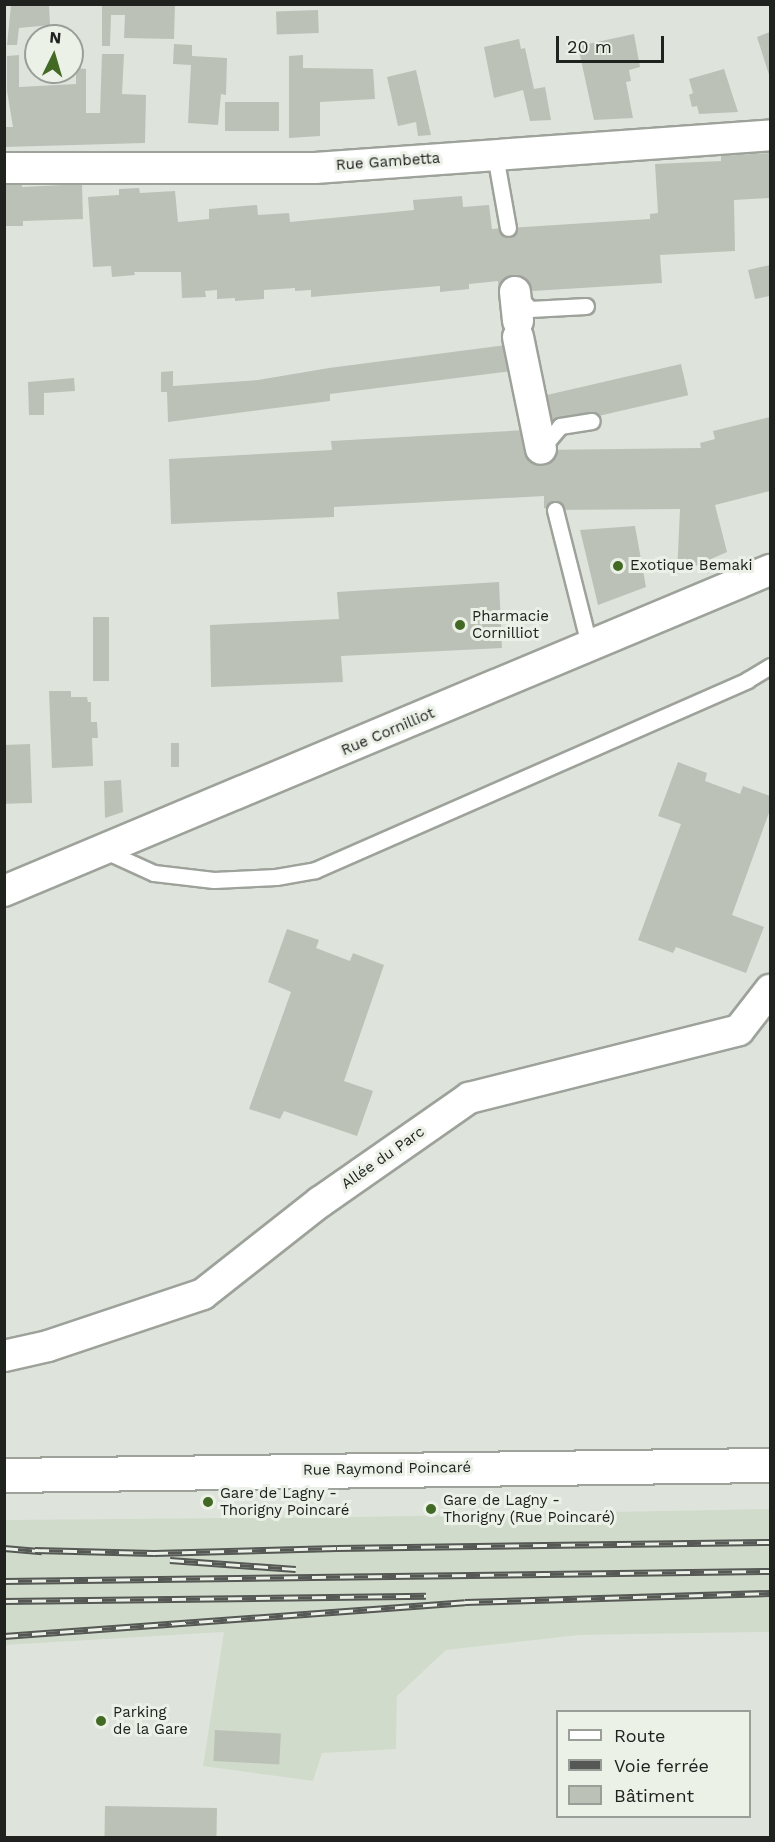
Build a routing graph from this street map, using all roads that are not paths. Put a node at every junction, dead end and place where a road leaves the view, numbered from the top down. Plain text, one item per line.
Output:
1 (771, 135) edge
2 (495, 154) junction
3 (4, 168) edge
4 (507, 228) dead end
5 (586, 306) dead end
6 (517, 317) joint
7 (539, 404) dead end
8 (591, 421) dead end
9 (539, 443) junction
10 (555, 510) dead end
11 (771, 570) edge
12 (590, 648) junction
13 (771, 666) edge
14 (102, 849) junction
15 (4, 891) edge
16 (771, 990) edge
17 (4, 1356) edge
18 (771, 1465) edge
19 (4, 1475) edge

1 - 2 street, Rue Gambetta
2 - 3 street, Rue Gambetta
2 - 4 lane
5 - 6 lane
6 - 9 street
7 - 9 street
8 - 9 lane
10 - 12 lane
11 - 12 street, Rue Cornilliot
12 - 14 street, Rue Cornilliot
13 - 14 lane
14 - 15 street, Rue Cornilliot
16 - 17 street, Allée du Parc
18 - 19 street, Rue Raymond Poincaré

